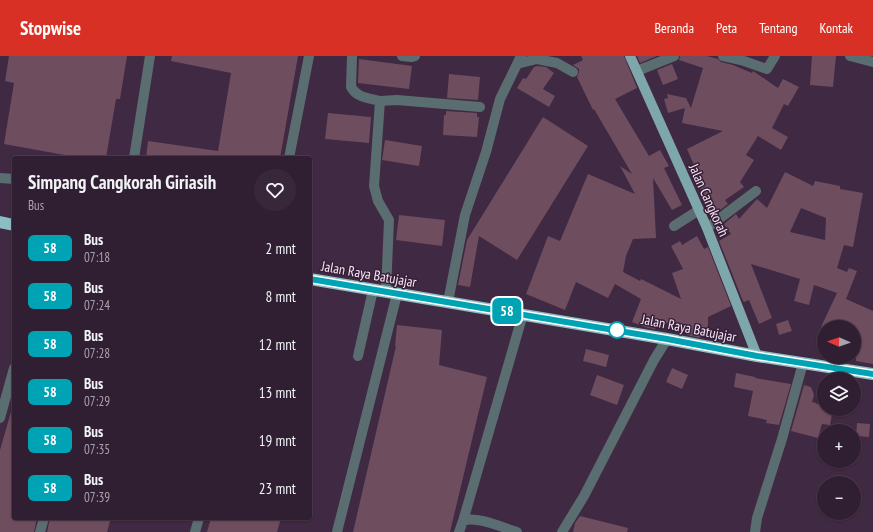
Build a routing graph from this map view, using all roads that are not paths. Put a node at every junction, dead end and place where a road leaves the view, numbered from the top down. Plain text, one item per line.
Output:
1 (150, 56) edge
2 (309, 56) edge
3 (352, 56) edge
4 (402, 56) edge
5 (414, 56) edge
6 (630, 56) edge
7 (674, 56) edge
8 (723, 56) edge
9 (775, 56) edge
10 (850, 56) edge
11 (519, 60) edge
12 (873, 62) edge
13 (636, 71) junction
14 (573, 72) dead end
15 (380, 101) junction
16 (480, 107) dead end
17 (134, 156) edge
18 (289, 156) edge
19 (0, 178) edge
20 (12, 179) edge
21 (756, 191) dead end
22 (699, 210) junction
23 (0, 222) edge
24 (12, 225) edge
25 (674, 226) dead end
26 (707, 228) junction
27 (312, 279) edge
28 (373, 290) junction
29 (391, 293) junction
30 (448, 302) junction
31 (523, 314) junction
32 (667, 339) junction
33 (358, 356) dead end
34 (757, 356) junction
35 (803, 362) junction
36 (873, 374) edge
37 (12, 375) edge
38 (0, 418) edge
39 (43, 520) edge
40 (198, 520) edge
41 (463, 521) junction
42 (40, 532) edge
43 (195, 532) edge
44 (337, 532) edge
45 (459, 532) edge
46 (517, 532) edge
47 (562, 532) edge
48 (755, 532) edge

1 - 17 street
2 - 18 street
3 - 15 street
4 - 5 street
6 - 13 main road, Jalan Cangkorah
7 - 13 street
8 - 9 street
10 - 12 street
11 - 14 street
11 - 30 street
13 - 22 main road, Jalan Cangkorah
15 - 16 street
15 - 29 street
19 - 20 street
21 - 26 street
22 - 25 street
22 - 26 main road, Jalan Cangkorah
23 - 24 highway
26 - 34 main road, Jalan Cangkorah
27 - 28 highway, Jalan Raya Batujajar
28 - 29 highway, Jalan Raya Batujajar
28 - 33 street
29 - 30 highway, Jalan Raya Batujajar
29 - 44 street
30 - 31 highway, Jalan Raya Batujajar
31 - 32 highway, Jalan Raya Batujajar
31 - 41 street
32 - 34 highway, Jalan Raya Batujajar
32 - 47 street
34 - 35 highway, Jalan Raya Batujajar
35 - 36 highway, Jalan Raya Batujajar
35 - 48 street
37 - 38 street
39 - 42 street
40 - 43 street
41 - 45 street
41 - 46 street

